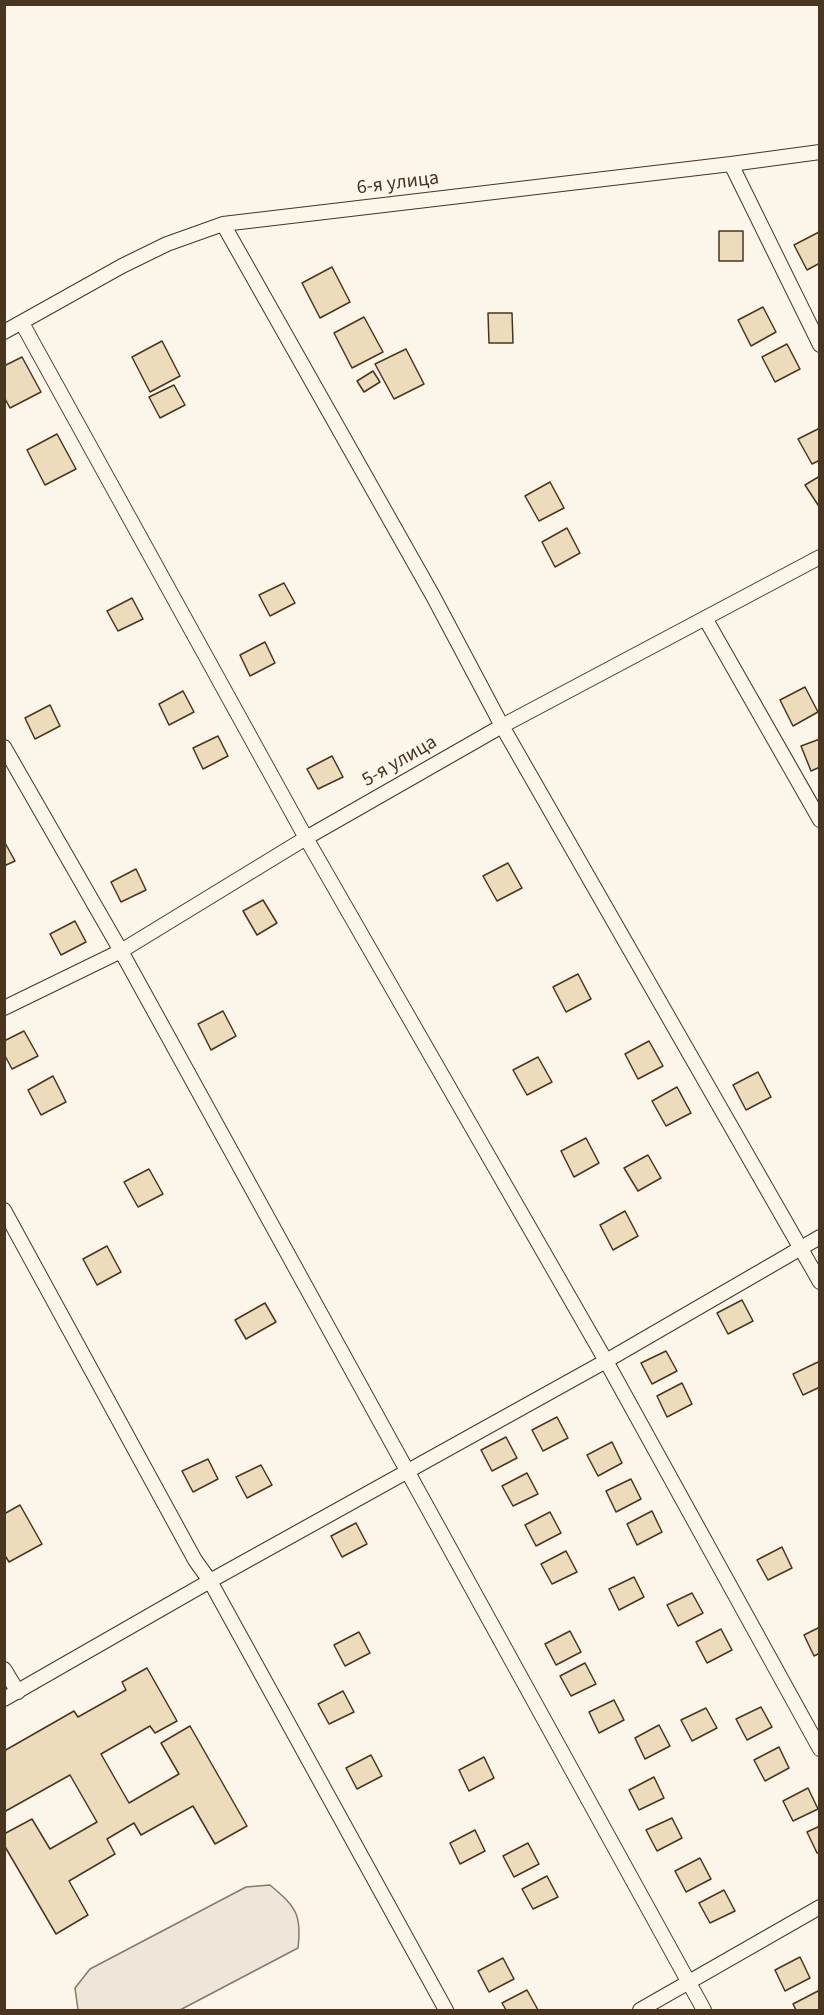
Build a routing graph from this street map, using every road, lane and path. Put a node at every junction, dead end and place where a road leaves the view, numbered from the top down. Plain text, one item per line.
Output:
1 (819, 152) edge
2 (731, 165) junction
3 (223, 224) junction
4 (22, 323) junction
5 (4, 332) edge
6 (819, 345) edge
7 (819, 557) edge
8 (705, 618) junction
9 (501, 726) junction
10 (4, 747) edge
11 (819, 820) edge
12 (306, 838) junction
13 (121, 951) junction
14 (4, 1008) edge
15 (4, 1210) edge
16 (819, 1237) edge
17 (801, 1248) junction
18 (819, 1282) edge
19 (606, 1361) junction
20 (408, 1471) junction
21 (210, 1581) junction
22 (4, 1669) edge
23 (18, 1692) junction
24 (4, 1699) edge
25 (819, 1749) edge
26 (819, 1907) edge
27 (688, 1983) junction
28 (446, 2010) edge
29 (640, 2010) edge
30 (704, 2010) edge

1 - 2 street, 6-я улица
2 - 3 street, 6-я улица
2 - 6 street
3 - 4 street, 6-я улица
3 - 9 street
4 - 5 street, 6-я улица
4 - 12 street
7 - 8 street, 5-я улица
8 - 9 street, 5-я улица
8 - 11 street
9 - 12 street, 5-я улица
9 - 17 street
10 - 13 street
12 - 13 street, 5-я улица
12 - 19 street
13 - 14 street, 5-я улица
13 - 20 street
15 - 21 street
16 - 17 street
17 - 18 street
17 - 19 street
19 - 20 street
19 - 25 street
20 - 21 street
20 - 27 street
21 - 23 street
21 - 28 street
22 - 23 street
23 - 24 street
26 - 27 street
27 - 29 street
27 - 30 street

